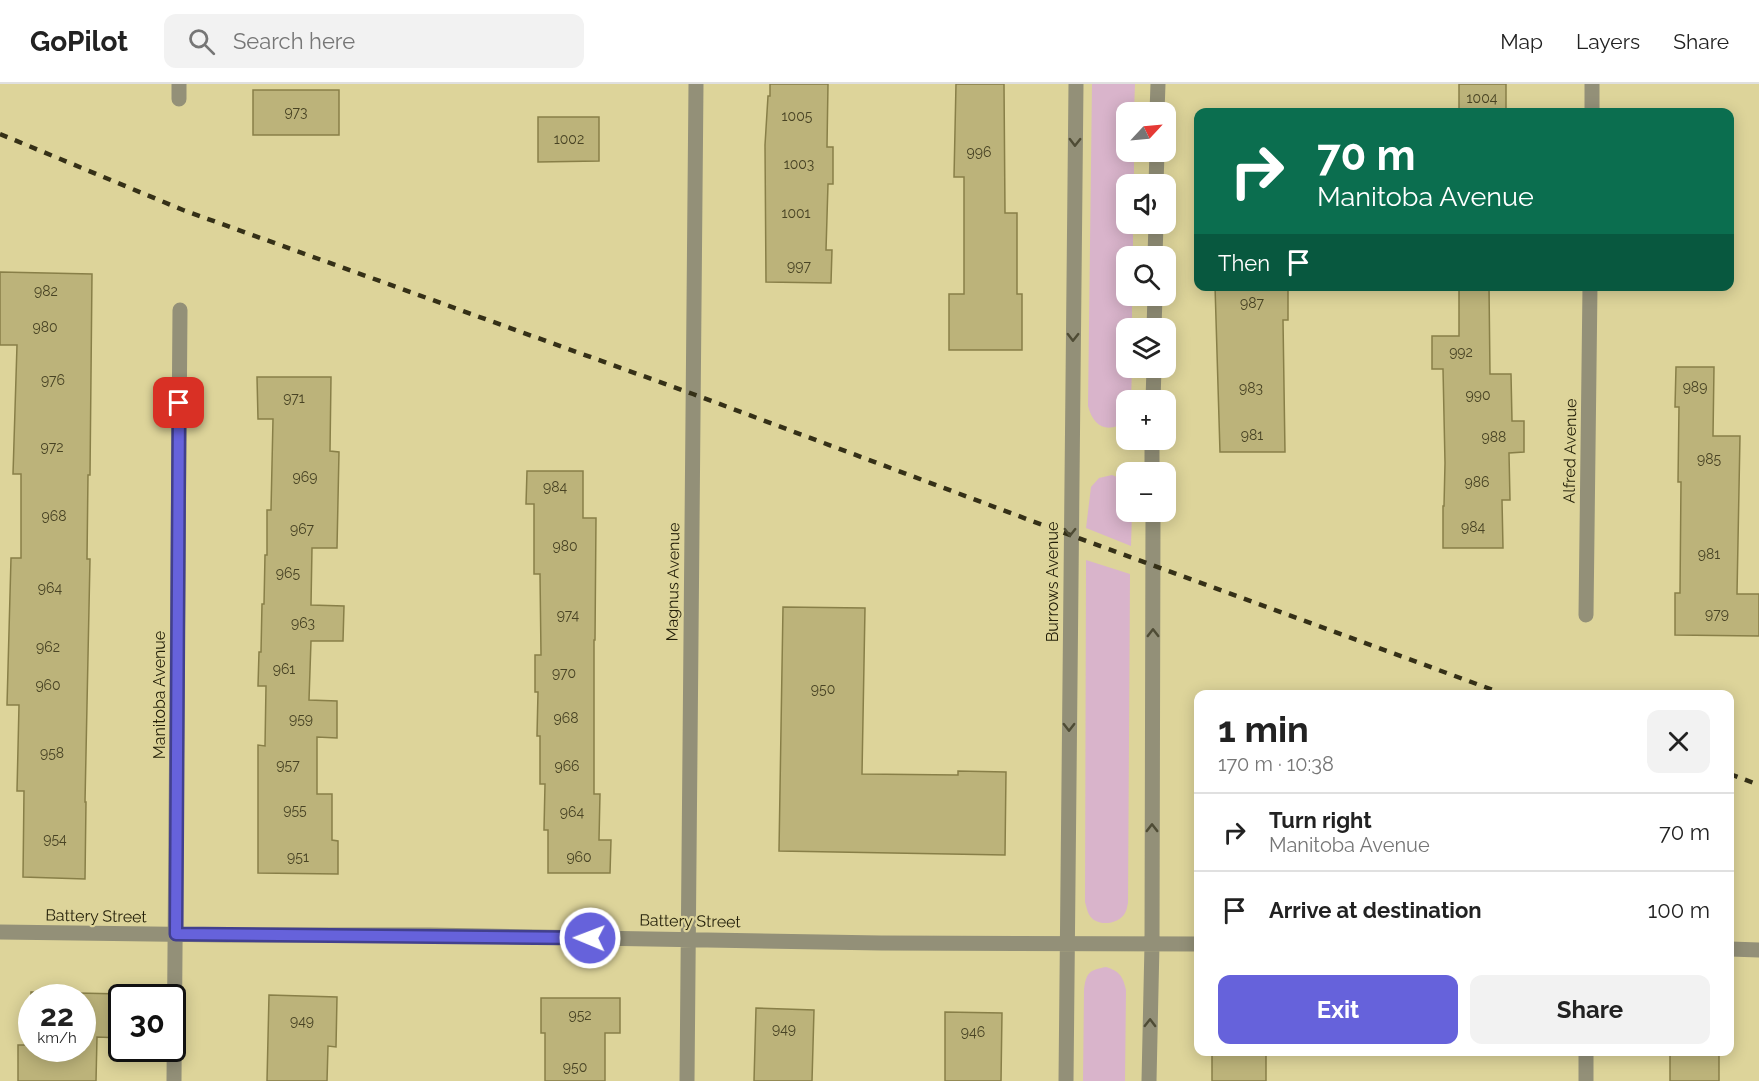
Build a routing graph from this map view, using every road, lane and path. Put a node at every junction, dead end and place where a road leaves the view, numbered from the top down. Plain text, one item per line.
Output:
1 (696, 84) edge
2 (1076, 84) edge
3 (1158, 84) edge
4 (1592, 84) edge
5 (1157, 102) edge
6 (1592, 108) edge
7 (1590, 291) edge
8 (180, 310) dead end
9 (1153, 522) edge
10 (1587, 615) dead end
11 (0, 932) edge
12 (176, 934) junction
13 (688, 939) junction
14 (1068, 944) junction
15 (1152, 944) junction
16 (1194, 944) edge
17 (1734, 949) edge
18 (1759, 950) edge
19 (1586, 1056) edge
20 (174, 1081) edge
21 (687, 1081) edge
22 (1066, 1081) edge
23 (1149, 1081) edge
24 (1586, 1081) edge

1 - 13 street, Magnus Avenue
2 -> 14 street, Burrows Avenue
3 - 5 street
4 - 6 street
7 - 10 street, Alfred Avenue
8 - 12 street, Manitoba Avenue
15 -> 9 street
11 - 12 street, Battery Street
12 - 13 street, Battery Street
12 - 20 street, Manitoba Avenue
13 - 14 street, Battery Street
13 - 21 street, Magnus Avenue
14 - 15 street, Battery Street
14 - 22 street, Burrows Avenue
15 - 16 street, Battery Street
23 -> 15 street
17 - 18 street
19 - 24 street

